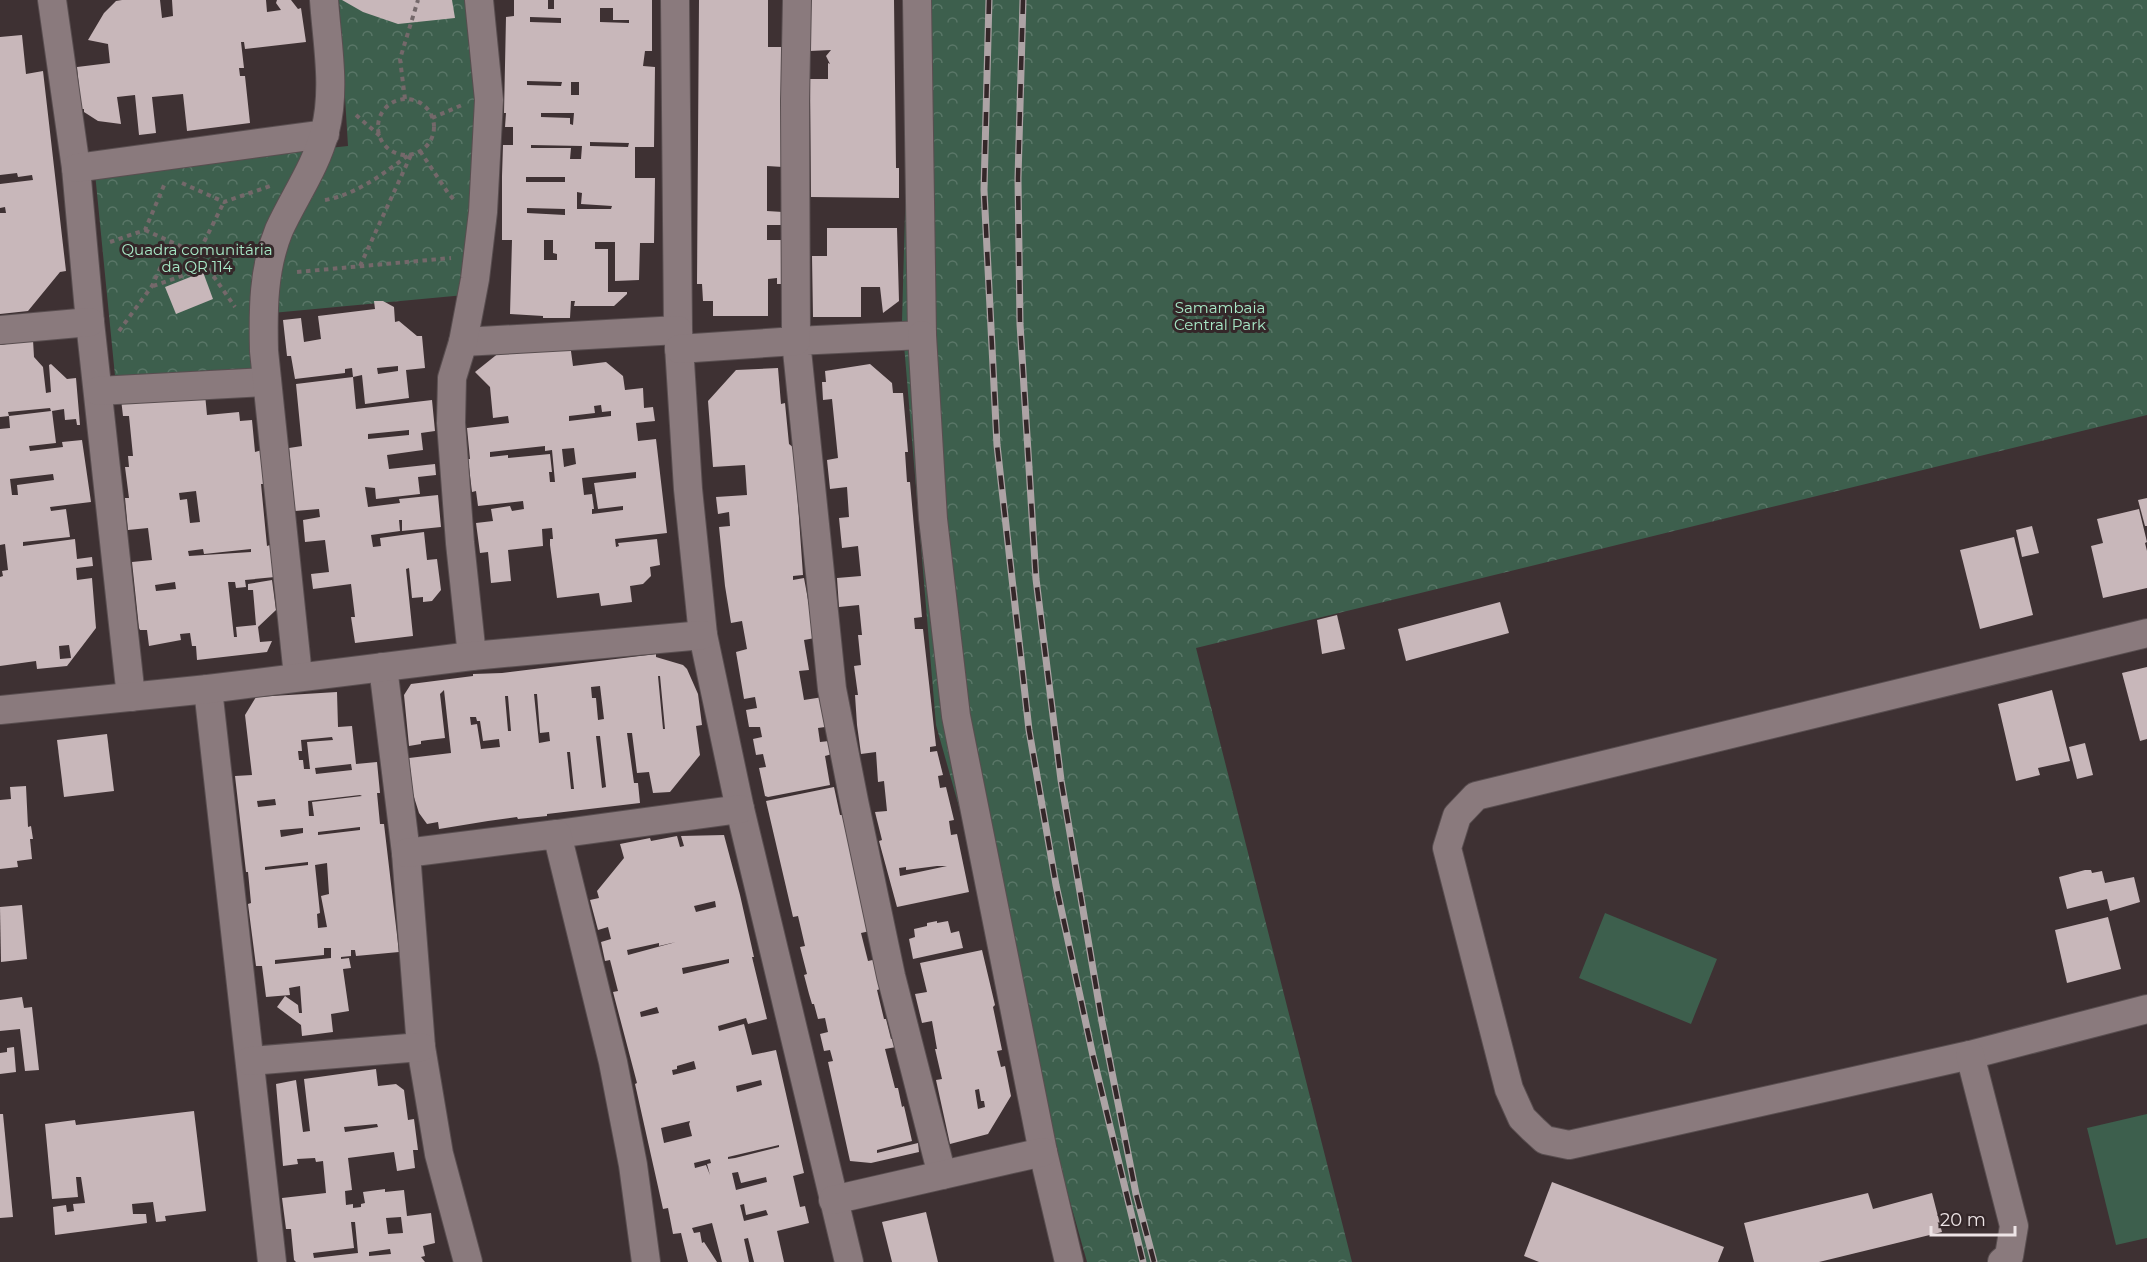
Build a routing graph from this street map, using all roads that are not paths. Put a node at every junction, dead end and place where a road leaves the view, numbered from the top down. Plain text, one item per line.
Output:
1 (52, 0) edge
2 (324, 0) edge
3 (479, 0) edge
4 (675, 0) edge
5 (797, 0) edge
6 (917, 0) edge
7 (325, 134) junction
8 (76, 168) junction
9 (90, 322) junction
10 (0, 330) edge
11 (922, 335) junction
12 (679, 339) junction
13 (796, 341) junction
14 (463, 342) junction
15 (97, 377) junction
16 (267, 381) junction
17 (2147, 633) edge
18 (703, 635) junction
19 (472, 656) junction
20 (383, 667) junction
21 (298, 676) junction
22 (208, 688) junction
23 (131, 697) junction
24 (0, 710) edge
25 (740, 809) junction
26 (557, 834) junction
27 (406, 853) junction
28 (2147, 1009) edge
29 (421, 1047) junction
30 (1970, 1055) junction
31 (250, 1061) junction
32 (1043, 1152) junction
33 (942, 1175) junction
34 (832, 1200) junction
35 (272, 1262) edge
36 (468, 1262) edge
37 (646, 1262) edge
38 (849, 1262) edge
39 (1069, 1262) edge
40 (2002, 1262) edge

1 - 8 street
2 - 7 street
3 - 14 street
4 - 12 street
5 - 13 street
6 - 11 street
7 - 8 street
7 - 16 street
8 - 9 street
9 - 10 street
9 - 15 street
11 - 13 street
11 - 32 street
12 - 13 street
12 - 14 street
12 - 18 street
13 - 33 street
14 - 19 street
15 - 16 street
15 - 23 street
16 - 21 street
17 - 30 street
18 - 19 street
18 - 25 street
19 - 20 street
20 - 21 street
20 - 27 street
21 - 22 street
22 - 23 street
22 - 31 street
23 - 24 street
25 - 26 street
25 - 34 street
26 - 27 street
26 - 37 street
27 - 29 street
28 - 30 street
29 - 31 street
29 - 36 street
30 - 40 street
31 - 35 street
32 - 33 street
32 - 39 street
33 - 34 street
34 - 38 street

